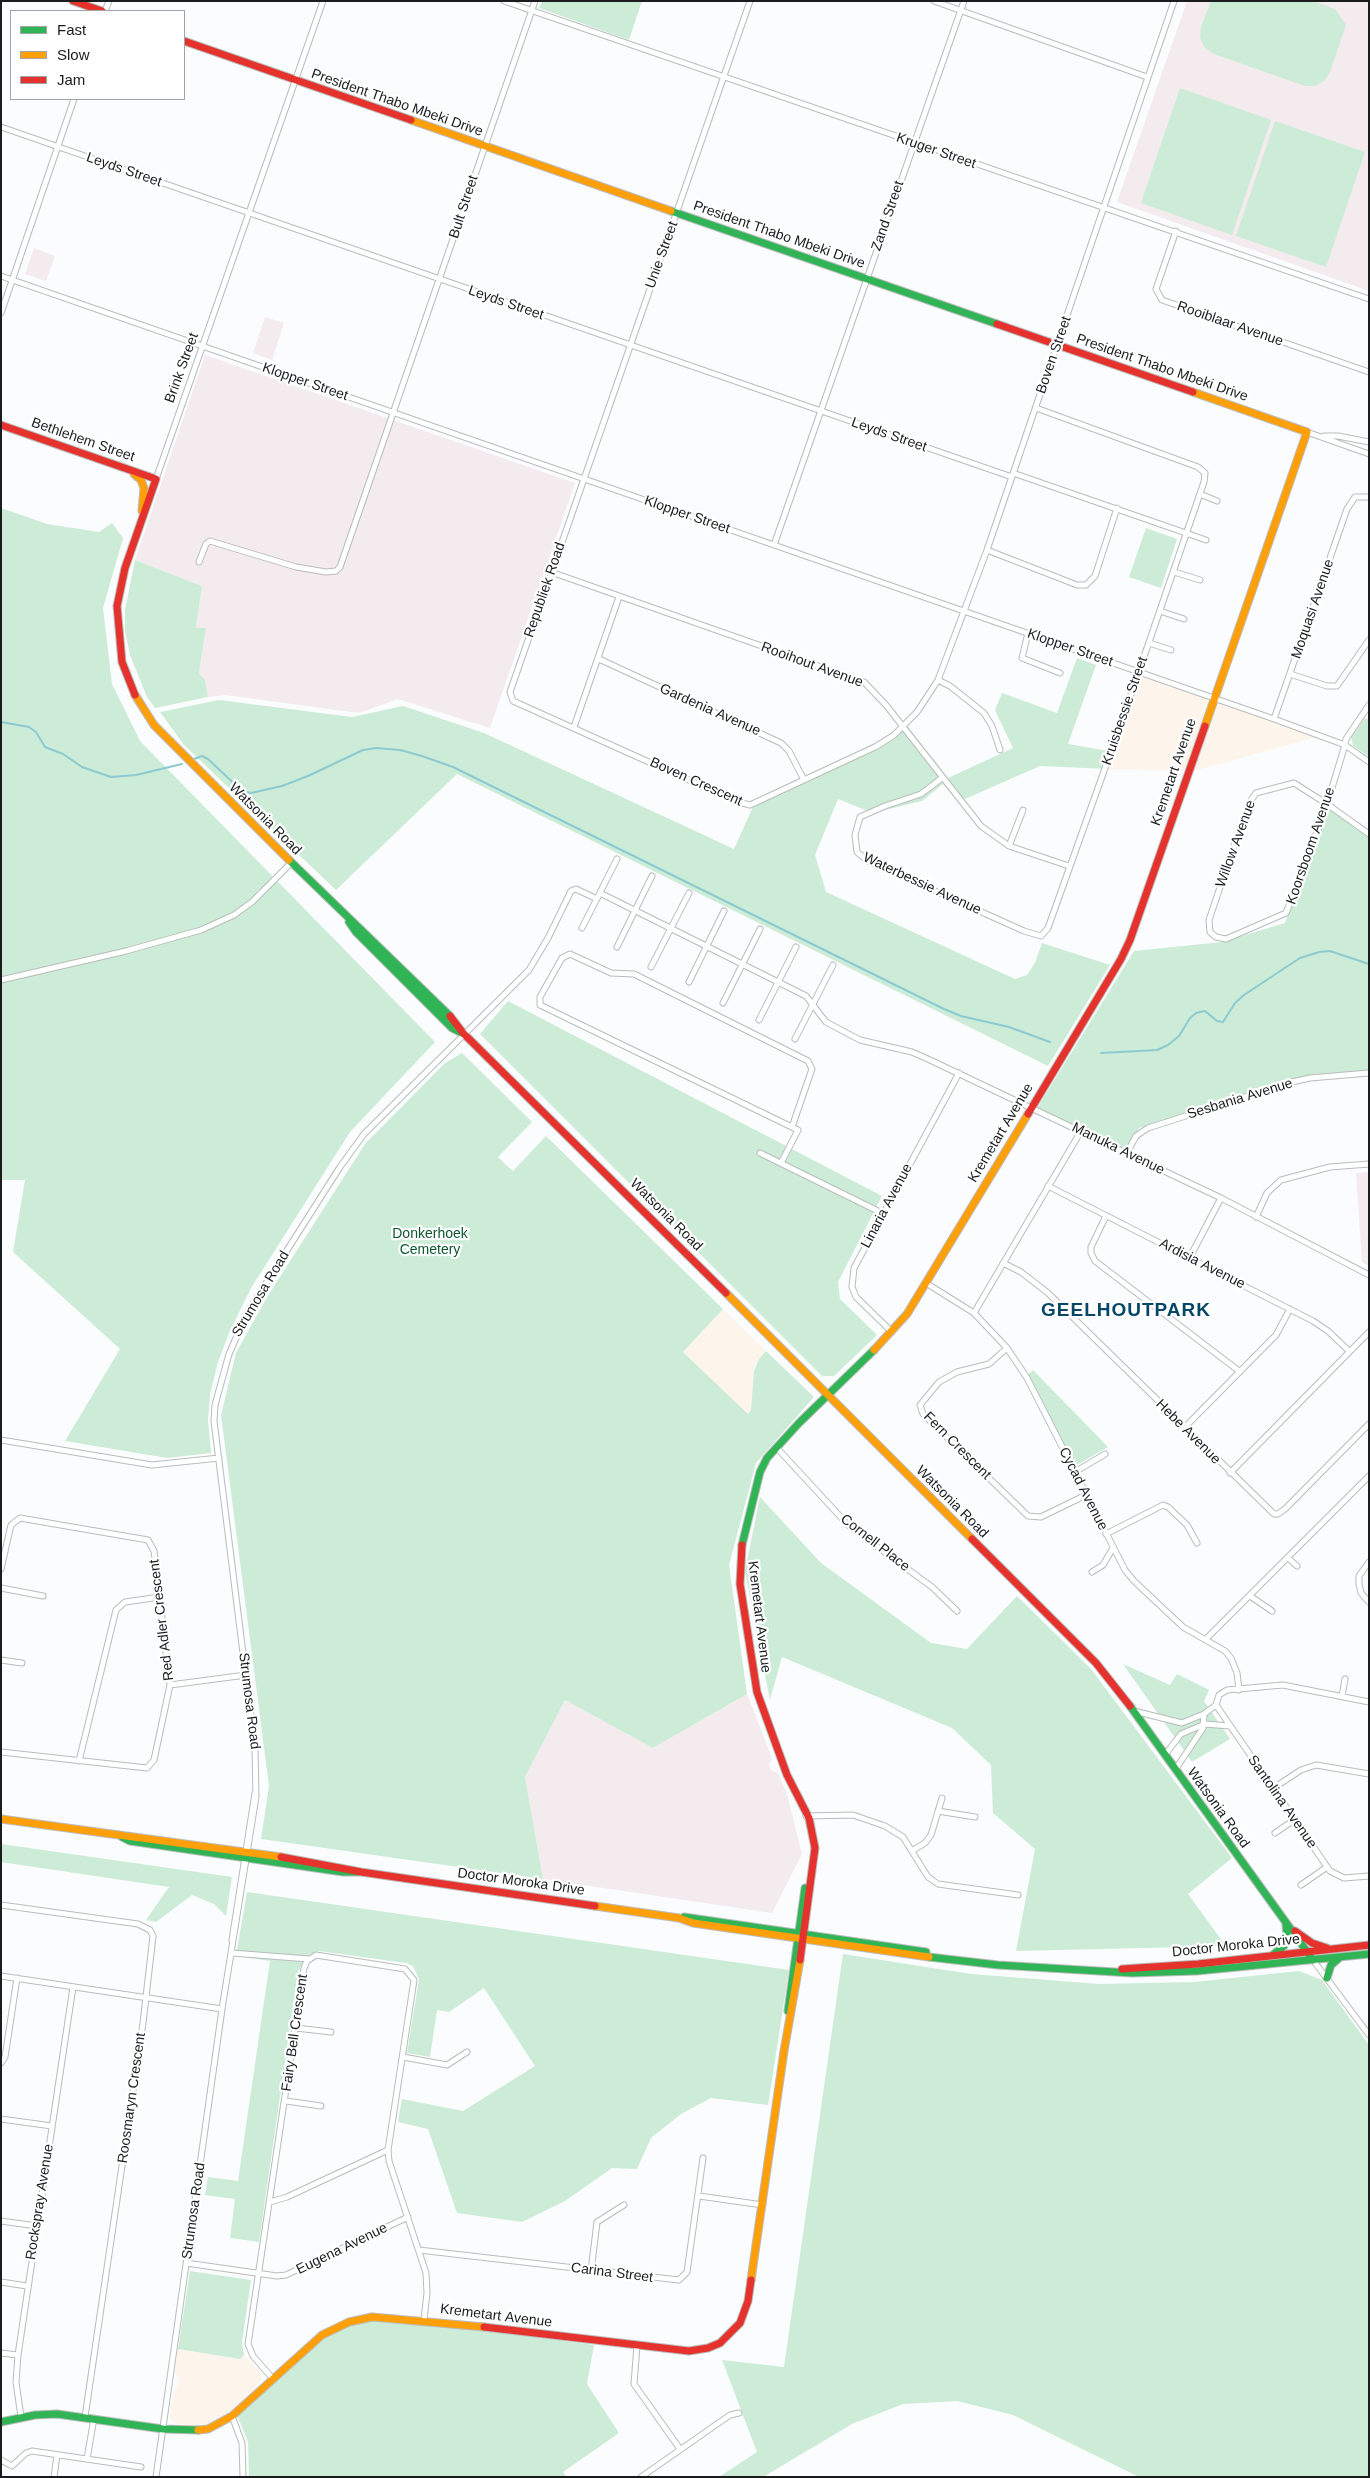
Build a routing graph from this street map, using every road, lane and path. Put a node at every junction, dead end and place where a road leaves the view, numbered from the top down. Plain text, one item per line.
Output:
1 (73, 1) edge
2 (323, 1) edge
3 (504, 1) edge
4 (535, 1) edge
5 (750, 1) edge
6 (934, 1) edge
7 (964, 1) edge
8 (1174, 1) edge
9 (101, 10) edge
10 (532, 10) junction
11 (961, 11) junction
12 (185, 40) edge
13 (723, 77) junction
14 (1147, 77) junction
15 (294, 80) junction
16 (74, 100) edge
17 (1, 127) edge
18 (913, 143) junction
19 (484, 146) junction
20 (58, 147) junction
21 (1105, 207) junction
22 (677, 213) junction
23 (249, 214) junction
24 (1176, 231) junction
25 (1, 276) edge
26 (867, 279) junction
27 (13, 280) junction
28 (439, 280) junction
29 (1369, 299) edge
30 (1, 313) edge
31 (629, 345) junction
32 (1058, 345) junction
33 (203, 347) junction
34 (1369, 372) edge
35 (1036, 408) junction
36 (819, 411) junction
37 (392, 413) junction
38 (1, 425) edge
39 (1307, 432) junction
40 (1319, 436) junction
41 (1369, 442) edge
42 (1369, 454) edge
43 (129, 470) junction
44 (1013, 475) junction
45 (156, 479) junction
46 (583, 480) junction
47 (1200, 494) junction
48 (1369, 497) edge
49 (1217, 500) dead end
50 (1117, 508) junction
51 (141, 522) junction
52 (1186, 534) junction
53 (1206, 540) dead end
54 (774, 545) junction
55 (987, 550) junction
56 (199, 562) dead end
57 (551, 572) junction
58 (1174, 572) junction
59 (1200, 580) dead end
60 (619, 598) junction
61 (1160, 611) junction
62 (964, 612) junction
63 (1184, 619) dead end
64 (1028, 633) junction
65 (1369, 640) edge
66 (1149, 643) junction
67 (1170, 650) dead end
68 (599, 659) junction
69 (1139, 672) junction
70 (1060, 673) dead end
71 (1290, 674) junction
72 (938, 680) junction
73 (1213, 698) junction
74 (513, 700) joint
75 (1369, 705) edge
76 (1274, 719) junction
77 (574, 727) junction
78 (904, 728) junction
79 (166, 739) joint
80 (1345, 745) junction
81 (1000, 750) dead end
82 (1369, 762) edge
83 (942, 778) junction
84 (804, 780) junction
85 (1327, 804) junction
86 (1023, 810) dead end
87 (1369, 834) edge
88 (1010, 846) junction
89 (617, 859) dead end
90 (291, 863) junction
91 (1069, 866) junction
92 (652, 876) dead end
93 (600, 893) junction
94 (689, 893) dead end
95 (596, 899) junction
96 (635, 911) junction
97 (724, 911) dead end
98 (582, 928) dead end
99 (670, 928) junction
100 (760, 929) dead end
101 (1024, 931) joint
102 (1211, 934) joint
103 (617, 947) dead end
104 (706, 947) junction
105 (796, 947) dead end
106 (742, 964) junction
107 (832, 965) dead end
108 (651, 966) dead end
109 (1, 980) edge
110 (689, 982) dead end
111 (778, 982) junction
112 (723, 1003) dead end
113 (813, 1003) junction
114 (759, 1020) dead end
115 (463, 1033) junction
116 (795, 1039) dead end
117 (959, 1073) junction
118 (1369, 1073) edge
119 (1030, 1108) junction
120 (792, 1127) junction
121 (1081, 1131) junction
122 (760, 1153) dead end
123 (1127, 1153) junction
124 (781, 1163) junction
125 (1369, 1164) edge
126 (1048, 1186) junction
127 (1221, 1198) junction
128 (882, 1213) junction
129 (1106, 1216) junction
130 (1256, 1217) junction
131 (1190, 1257) junction
132 (1003, 1263) junction
133 (1369, 1275) edge
134 (926, 1283) junction
135 (1290, 1309) junction
136 (974, 1313) junction
137 (892, 1332) junction
138 (1369, 1332) edge
139 (1007, 1348) junction
140 (1350, 1351) junction
141 (1239, 1371) junction
142 (828, 1396) junction
143 (1369, 1424) edge
144 (1184, 1428) junction
145 (1, 1440) edge
146 (777, 1448) junction
147 (1105, 1454) dead end
148 (219, 1458) junction
149 (1075, 1472) junction
150 (1230, 1473) junction
151 (1369, 1476) edge
152 (1086, 1495) junction
153 (1106, 1534) junction
154 (1197, 1543) dead end
155 (1113, 1548) junction
156 (1288, 1558) junction
157 (1369, 1562) edge
158 (1297, 1566) dead end
159 (1, 1569) edge
160 (1092, 1572) dead end
161 (1, 1588) edge
162 (43, 1596) dead end
163 (1250, 1596) junction
164 (160, 1597) junction
165 (1369, 1602) edge
166 (957, 1611) dead end
167 (1272, 1611) dead end
168 (1206, 1639) junction
169 (1, 1660) edge
170 (22, 1664) dead end
171 (246, 1675) junction
172 (1345, 1679) dead end
173 (170, 1685) junction
174 (1239, 1690) junction
175 (1342, 1696) junction
176 (1369, 1702) edge
177 (1216, 1705) junction
178 (1134, 1711) junction
179 (1204, 1714) junction
180 (1182, 1723) junction
181 (1205, 1724) junction
182 (1230, 1726) junction
183 (1181, 1734) junction
184 (1, 1752) edge
185 (1165, 1755) junction
186 (79, 1762) junction
187 (1175, 1770) junction
188 (1369, 1774) edge
189 (1272, 1789) junction
190 (942, 1798) dead end
191 (938, 1811) junction
192 (806, 1817) junction
193 (975, 1817) dead end
194 (1, 1819) edge
195 (1294, 1820) junction
196 (1275, 1833) dead end
197 (913, 1850) junction
198 (246, 1854) junction
199 (1327, 1867) junction
200 (1369, 1876) edge
201 (1301, 1885) dead end
202 (1018, 1895) dead end
203 (1, 1905) edge
204 (1285, 1922) junction
205 (800, 1936) junction
206 (1369, 1945) edge
207 (1332, 1950) junction
208 (1306, 1951) junction
209 (232, 1953) junction
210 (1369, 1954) edge
211 (1272, 1955) junction
212 (1341, 1957) junction
213 (309, 1959) junction
214 (1313, 1960) junction
215 (1106, 1971) junction
216 (1, 1976) edge
217 (17, 1978) junction
218 (1327, 1978) junction
219 (73, 1987) junction
220 (146, 1997) junction
221 (222, 2009) junction
222 (296, 2028) junction
223 (331, 2032) dead end
224 (1369, 2035) edge
225 (467, 2052) dead end
226 (403, 2057) junction
227 (1, 2064) edge
228 (286, 2101) junction
229 (321, 2106) dead end
230 (1, 2119) edge
231 (52, 2126) junction
232 (388, 2150) junction
233 (703, 2158) dead end
234 (699, 2196) junction
235 (270, 2202) junction
236 (624, 2205) dead end
237 (762, 2205) junction
238 (408, 2217) junction
239 (1, 2221) edge
240 (37, 2226) junction
241 (419, 2250) junction
242 (186, 2263) junction
243 (591, 2270) junction
244 (260, 2274) junction
245 (1, 2282) edge
246 (27, 2286) junction
247 (424, 2320) junction
248 (637, 2345) junction
249 (1, 2353) edge
250 (18, 2355) junction
251 (273, 2379) junction
252 (740, 2413) dead end
253 (232, 2416) junction
254 (21, 2417) junction
255 (85, 2417) junction
256 (94, 2418) junction
257 (1, 2422) edge
258 (163, 2428) junction
259 (680, 2449) junction
260 (57, 2455) junction
261 (86, 2459) junction
262 (1, 2460) edge
263 (141, 2467) dead end
264 (54, 2477) edge
265 (156, 2477) edge
266 (243, 2477) edge
267 (641, 2477) edge

1 - 9 street
2 - 15 street, Brink Street
3 - 10 street, Kruger Street
4 - 10 street, Bult Street
5 - 13 street, Unie Street
6 - 11 street
7 - 11 street, Zand Street
8 - 14 street, Boven Street
10 - 13 street, Kruger Street
10 - 19 street, Bult Street
11 - 14 street
11 - 18 street, Zand Street
12 - 15 street, President Thabo Mbeki Drive
13 - 18 street, Kruger Street
13 - 22 street, Unie Street
14 - 21 street, Boven Street
15 - 19 street, President Thabo Mbeki Drive
15 - 23 street, Brink Street
16 - 20 street
17 - 20 street, Leyds Street
18 - 21 street, Kruger Street
18 - 26 street, Zand Street
19 - 22 street, President Thabo Mbeki Drive
19 - 28 street, Bult Street
20 - 23 street, Leyds Street
20 - 27 street
21 - 24 street, Kruger Street
21 - 32 street, Boven Street
22 - 26 street, President Thabo Mbeki Drive
22 - 31 street, Unie Street
23 - 28 street, Leyds Street
23 - 33 street, Brink Street
24 - 29 street, Kruger Street
24 - 34 street, Rooiblaar Avenue
25 - 27 street, Klopper Street
26 - 32 street, President Thabo Mbeki Drive
26 - 36 street, Zand Street
27 - 30 street
27 - 33 street, Klopper Street
28 - 31 street, Leyds Street
28 - 37 street, Bult Street
31 - 36 street, Leyds Street
31 - 46 street, Unie Street
32 - 35 street, Boven Street
32 - 39 street, President Thabo Mbeki Drive
33 - 37 street, Klopper Street
33 - 45 street, Brink Street
35 - 44 street, Boven Street
35 - 47 street, Kruisbessie Street
36 - 44 street, Leyds Street
36 - 54 street, Zand Street
37 - 46 street, Klopper Street
37 - 56 street, Bult Street
38 - 43 street, Bethlehem Street
39 - 40 street, President Thabo Mbeki Drive
39 - 73 street, Kremetart Avenue
40 - 41 street, President Thabo Mbeki Drive
40 - 42 street
43 - 45 street, Bethlehem Street
43 - 51 street
44 - 50 street, Leyds Street
44 - 55 street, Boven Street
45 - 51 street, Brink Street
46 - 54 street, Klopper Street
46 - 57 street, Republiek Road
47 - 49 street
47 - 52 street, Kruisbessie Street
48 - 71 street, Moquasi Avenue
50 - 52 street, Leyds Street
50 - 55 street
51 - 79 street, Brink Street
52 - 53 street, Leyds Street
52 - 58 street, Kruisbessie Street
54 - 62 street, Klopper Street
55 - 62 street, Boven Street
57 - 60 street, Rooihout Avenue
57 - 74 street, Republiek Road
58 - 59 street
58 - 61 street, Kruisbessie Street
60 - 68 street
60 - 78 street, Rooihout Avenue
61 - 63 street
61 - 66 street, Kruisbessie Street
62 - 64 street, Klopper Street
62 - 72 street, Boven Street
64 - 69 street, Klopper Street
64 - 70 street
65 - 71 street
66 - 67 street
66 - 69 street, Kruisbessie Street
68 - 77 street
68 - 84 street, Gardenia Avenue
69 - 73 street, Klopper Street
69 - 91 street, Kruisbessie Street
71 - 76 street, Moquasi Avenue
72 - 78 street, Boven Street
72 - 81 street
73 - 76 street, Klopper Street
73 - 119 street, Kremetart Avenue
74 - 77 street, Boven Crescent
75 - 80 street, Koorsboom Avenue
76 - 80 street, Klopper Street
77 - 84 street, Boven Crescent
78 - 83 street, Rooihout Avenue
78 - 84 street, Boven Crescent
79 - 90 street, Watsonia Road
80 - 82 street, Klopper Street
80 - 85 street, Koorsboom Avenue
83 - 88 street, Rooihout Avenue
83 - 101 street, Waterbessie Avenue
85 - 87 street, Willow Avenue
85 - 102 street, Koorsboom Avenue
85 - 102 street, Willow Avenue
86 - 88 street
88 - 91 street, Rooihout Avenue
89 - 93 street
90 - 109 street
90 - 115 street, Watsonia Road
91 - 101 street, Kruisbessie Street
92 - 96 street
93 - 95 street
93 - 96 street, Manuka Avenue
94 - 99 street
95 - 98 street
95 - 115 street, Strumosa Road
96 - 99 street, Manuka Avenue
96 - 103 street
97 - 104 street
99 - 104 street, Manuka Avenue
99 - 108 street
100 - 106 street
104 - 106 street, Manuka Avenue
104 - 110 street
105 - 111 street
106 - 111 street, Manuka Avenue
106 - 112 street
107 - 113 street
111 - 113 street, Manuka Avenue
111 - 114 street
113 - 116 street
113 - 117 street, Manuka Avenue
115 - 142 street, Watsonia Road
115 - 148 street, Strumosa Road
117 - 119 street, Manuka Avenue
117 - 128 street, Linaria Avenue
118 - 123 street, Sesbania Avenue
119 - 121 street, Manuka Avenue
119 - 134 street, Kremetart Avenue
120 - 120 street
120 - 124 street
121 - 123 street, Manuka Avenue
121 - 126 street
122 - 124 street
123 - 127 street, Manuka Avenue
124 - 128 street
125 - 130 street
126 - 129 street, Ardisia Avenue
126 - 132 street
127 - 130 street, Manuka Avenue
127 - 131 street
128 - 137 street, Linaria Avenue
129 - 131 street, Ardisia Avenue
129 - 141 street
130 - 133 street, Manuka Avenue
131 - 135 street, Ardisia Avenue
132 - 136 street
132 - 144 street, Hebe Avenue
134 - 136 street, Cycad Avenue
134 - 137 street, Kremetart Avenue
135 - 140 street, Ardisia Avenue
135 - 141 street
136 - 139 street, Cycad Avenue
137 - 142 street, Kremetart Avenue
138 - 140 street
139 - 149 street, Cycad Avenue
139 - 152 street, Fern Crescent
140 - 150 street
141 - 144 street
142 - 146 street, Kremetart Avenue
142 - 178 street, Watsonia Road
143 - 150 street, Hebe Avenue
144 - 150 street, Hebe Avenue
145 - 148 street
146 - 166 street, Cornell Place
146 - 192 street, Kremetart Avenue
147 - 149 street
148 - 171 street, Strumosa Road
149 - 152 street, Cycad Avenue
151 - 156 street
152 - 153 street, Cycad Avenue
153 - 154 street
153 - 155 street, Cycad Avenue
155 - 160 street
155 - 168 street, Cycad Avenue
156 - 158 street
156 - 163 street
157 - 165 street
159 - 164 street, Red Adler Crescent
161 - 162 street
163 - 167 street
163 - 168 street
164 - 173 street, Red Adler Crescent
164 - 186 street
168 - 174 street, Cycad Avenue
169 - 170 street
171 - 173 street
171 - 198 street, Strumosa Road
172 - 175 street
173 - 186 street, Red Adler Crescent
174 - 175 street
174 - 177 street
175 - 176 street
177 - 179 street
177 - 182 street, Santolina Avenue
178 - 180 street
178 - 185 street, Watsonia Road
179 - 180 street
179 - 181 street
180 - 183 street
181 - 182 street
181 - 183 street
181 - 187 street
182 - 189 street, Santolina Avenue
183 - 185 street
184 - 186 street
185 - 187 street, Watsonia Road
187 - 204 street, Watsonia Road
188 - 189 street
189 - 195 street, Santolina Avenue
190 - 191 street
191 - 193 street
191 - 197 street
192 - 197 street
192 - 205 street, Kremetart Avenue
194 - 198 street, Doctor Moroka Drive
195 - 196 street
195 - 199 street, Santolina Avenue
197 - 202 street
198 - 205 street, Doctor Moroka Drive
198 - 209 street, Strumosa Road
199 - 200 street, Santolina Avenue
199 - 201 street
203 - 220 street, Roosmaryn Crescent
204 - 207 street
204 - 208 street, Watsonia Road
204 - 211 street
205 - 215 street, Doctor Moroka Drive
205 - 237 street, Kremetart Avenue
206 - 207 street, Doctor Moroka Drive
207 - 208 street, Doctor Moroka Drive
208 - 211 street, Doctor Moroka Drive
208 - 214 street, Watsonia Road
209 - 213 street
209 - 221 street, Strumosa Road
210 - 212 street, Doctor Moroka Drive
211 - 215 street, Doctor Moroka Drive
212 - 214 street, Doctor Moroka Drive
212 - 218 street
213 - 222 street, Fairy Bell Crescent
213 - 226 street, Fairy Bell Crescent
214 - 215 street, Doctor Moroka Drive
214 - 218 street, Watsonia Road
216 - 217 street
217 - 219 street
217 - 227 street
218 - 224 street, Watsonia Road
219 - 220 street
219 - 231 street, Rockspray Avenue
220 - 221 street
220 - 255 street, Roosmaryn Crescent
221 - 242 street, Strumosa Road
222 - 223 street
222 - 228 street, Fairy Bell Crescent
225 - 226 street
226 - 232 street, Fairy Bell Crescent
228 - 229 street
228 - 235 street, Fairy Bell Crescent
230 - 231 street
231 - 240 street, Rockspray Avenue
232 - 235 street
232 - 238 street, Fairy Bell Crescent
233 - 234 street, Carina Street
234 - 237 street
234 - 243 street, Carina Street
235 - 244 street, Fairy Bell Crescent
236 - 243 street
237 - 248 street, Kremetart Avenue
238 - 241 street, Fairy Bell Crescent
238 - 244 street, Eugena Avenue
239 - 240 street
240 - 246 street, Rockspray Avenue
241 - 243 street, Carina Street
241 - 247 street, Fairy Bell Crescent
242 - 244 street, Eugena Avenue
242 - 258 street, Strumosa Road
244 - 251 street, Fairy Bell Crescent
245 - 246 street
246 - 250 street, Rockspray Avenue
247 - 248 street, Kremetart Avenue
247 - 251 street, Kremetart Avenue
248 - 259 street
249 - 250 street
250 - 254 street, Rockspray Avenue
251 - 253 street, Kremetart Avenue
252 - 259 street
253 - 258 street, Kremetart Avenue
253 - 266 street
254 - 255 street, Kremetart Avenue
254 - 257 street, Kremetart Avenue
255 - 256 street, Kremetart Avenue
256 - 258 street, Kremetart Avenue
256 - 261 street
258 - 265 street, Strumosa Road
259 - 267 street
260 - 261 street
260 - 262 street
260 - 264 street
261 - 263 street

